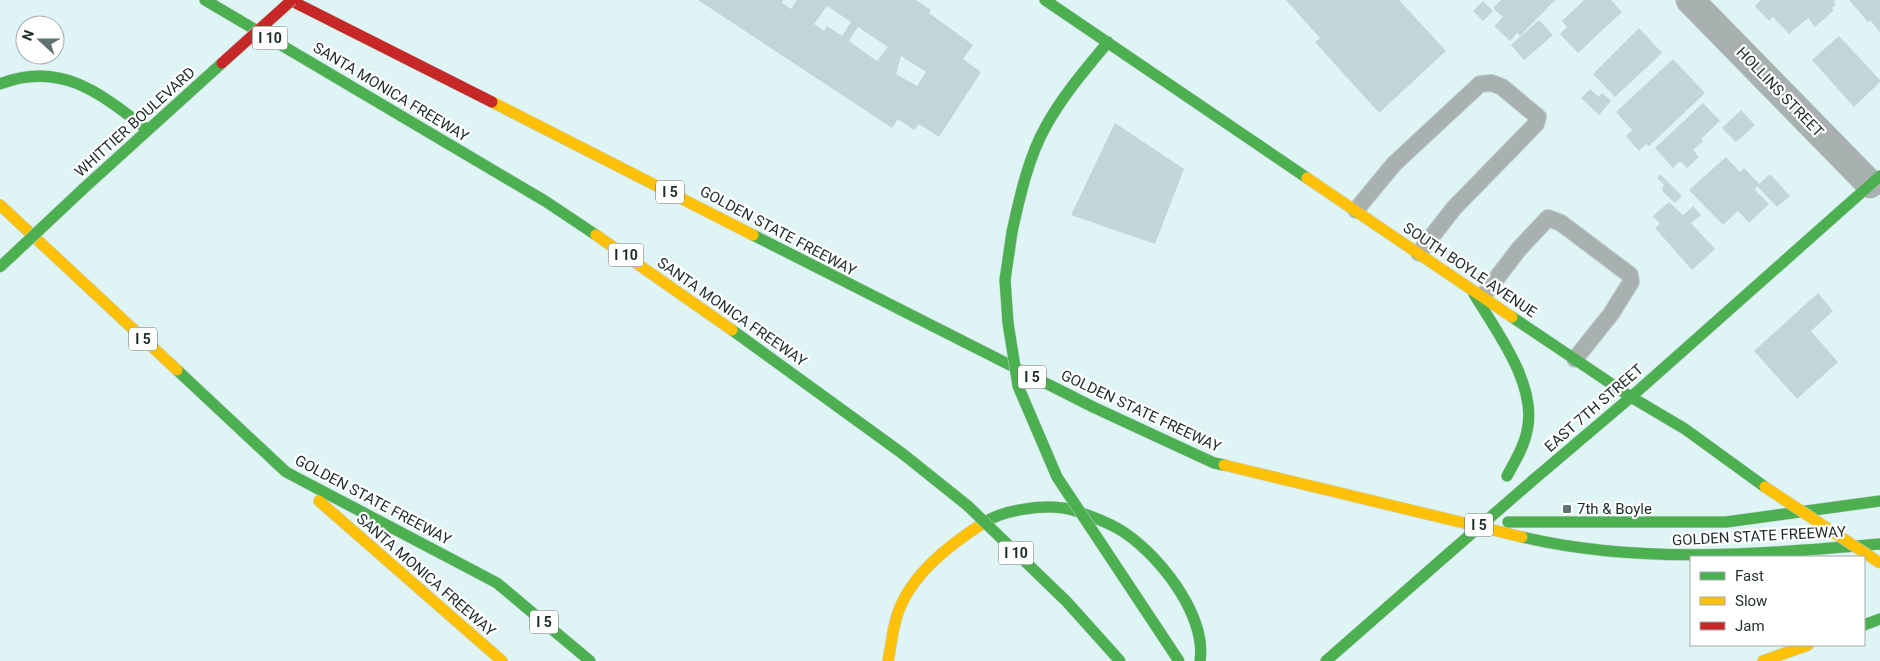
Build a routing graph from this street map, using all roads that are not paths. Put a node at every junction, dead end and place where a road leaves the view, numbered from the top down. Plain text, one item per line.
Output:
1 (205, 0) edge
2 (291, 0) edge
3 (1045, 0) edge
4 (1690, 0) edge
5 (1108, 42) junction
6 (0, 84) edge
7 (148, 130) junction
8 (1875, 180) edge
9 (0, 205) edge
10 (1356, 210) junction
11 (1419, 253) junction
12 (0, 267) edge
13 (1477, 292) junction
14 (1575, 359) junction
15 (1631, 397) junction
16 (286, 472) junction
17 (1504, 480) dead end
18 (1880, 501) edge
19 (1484, 507) dead end
20 (1471, 524) junction
21 (1880, 544) edge
22 (1448, 554) junction
23 (1880, 563) edge
24 (1880, 619) edge
25 (1865, 624) edge
26 (1805, 646) edge
27 (502, 661) edge
28 (590, 661) edge
29 (888, 661) edge
30 (1120, 661) edge
31 (1179, 661) edge
32 (1200, 661) edge
33 (1326, 661) edge
34 (1763, 661) edge

1 - 30 main road, SANTA MONICA FREEWAY / I 10, bridge
2 - 7 main road, WHITTIER BOULEVARD, bridge
2 - 20 main road, GOLDEN STATE FREEWAY / I 5
3 - 5 main road, SOUTH BOYLE AVENUE
4 - 8 street, HOLLINS STREET
5 - 10 main road, SOUTH BOYLE AVENUE
5 - 31 main road, bridge
6 - 7 main road
7 - 12 main road, WHITTIER BOULEVARD, bridge
8 - 15 main road, EAST 7TH STREET
9 - 16 main road, GOLDEN STATE FREEWAY / I 5
10 - 11 main road, SOUTH BOYLE AVENUE
10 - 11 lane
11 - 13 main road, SOUTH BOYLE AVENUE
13 - 14 main road, SOUTH BOYLE AVENUE
13 - 14 lane
13 - 17 main road
14 - 15 main road, SOUTH BOYLE AVENUE
15 - 22 main road, EAST 7TH STREET, bridge
15 - 23 main road, SOUTH BOYLE AVENUE, bridge
16 - 27 main road, SANTA MONICA FREEWAY
16 - 28 main road, GOLDEN STATE FREEWAY / I 5
18 - 20 main road
19 - 22 main road, bridge
20 - 21 main road, GOLDEN STATE FREEWAY / I 5
22 - 33 main road, EAST 7TH STREET
24 - 25 main road
26 - 34 main road
29 - 32 main road

